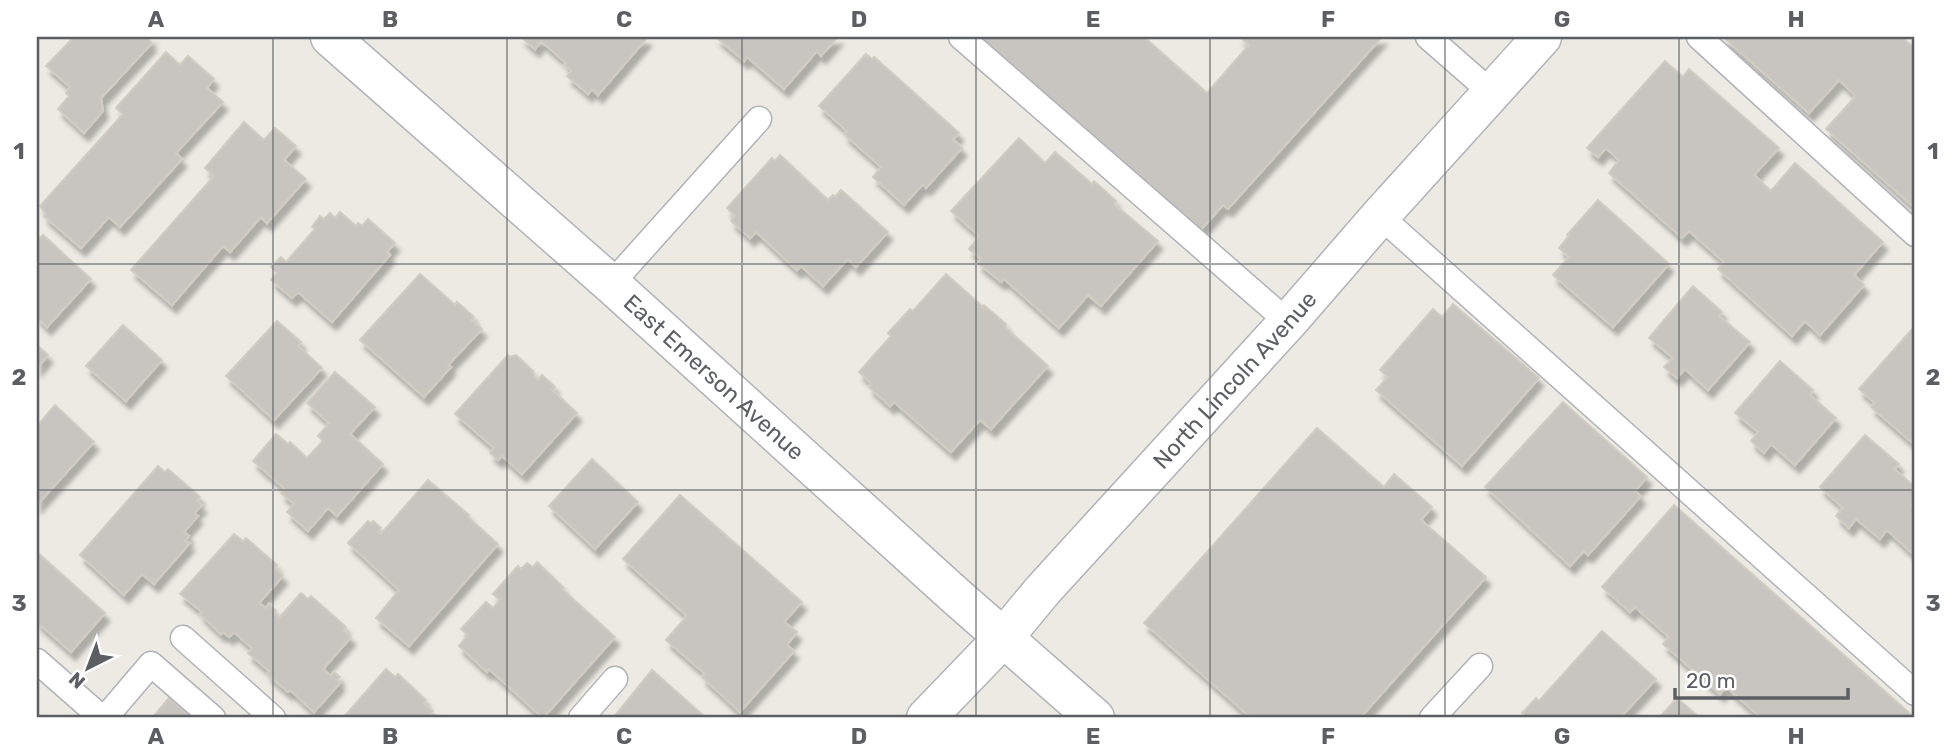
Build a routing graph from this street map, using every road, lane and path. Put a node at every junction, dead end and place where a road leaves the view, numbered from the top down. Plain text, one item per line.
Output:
1 (330, 37) edge
2 (961, 37) edge
3 (1428, 37) edge
4 (1542, 37) edge
5 (1699, 37) edge
6 (1492, 93) junction
7 (759, 118) dead end
8 (1380, 216) junction
9 (1915, 234) edge
10 (611, 284) junction
11 (1288, 322) junction
12 (1003, 637) junction
13 (183, 638) dead end
14 (37, 661) edge
15 (1480, 666) dead end
16 (615, 679) dead end
17 (1915, 693) edge
18 (104, 718) edge
19 (213, 718) edge
20 (273, 718) edge
21 (581, 718) edge
22 (926, 718) edge
23 (1095, 718) edge
24 (1432, 718) edge

1 - 10 street, East Emerson Avenue
2 - 11 lane
3 - 6 lane
4 - 6 street, North Lincoln Avenue
5 - 9 lane
6 - 8 street, North Lincoln Avenue
7 - 10 lane
8 - 11 street, North Lincoln Avenue
8 - 17 lane
10 - 12 street, East Emerson Avenue
11 - 12 street, North Lincoln Avenue
12 - 22 street, North Lincoln Avenue
12 - 23 street, East Emerson Avenue
13 - 20 lane
14 - 18 lane
15 - 24 lane
16 - 21 lane
18 - 19 lane

